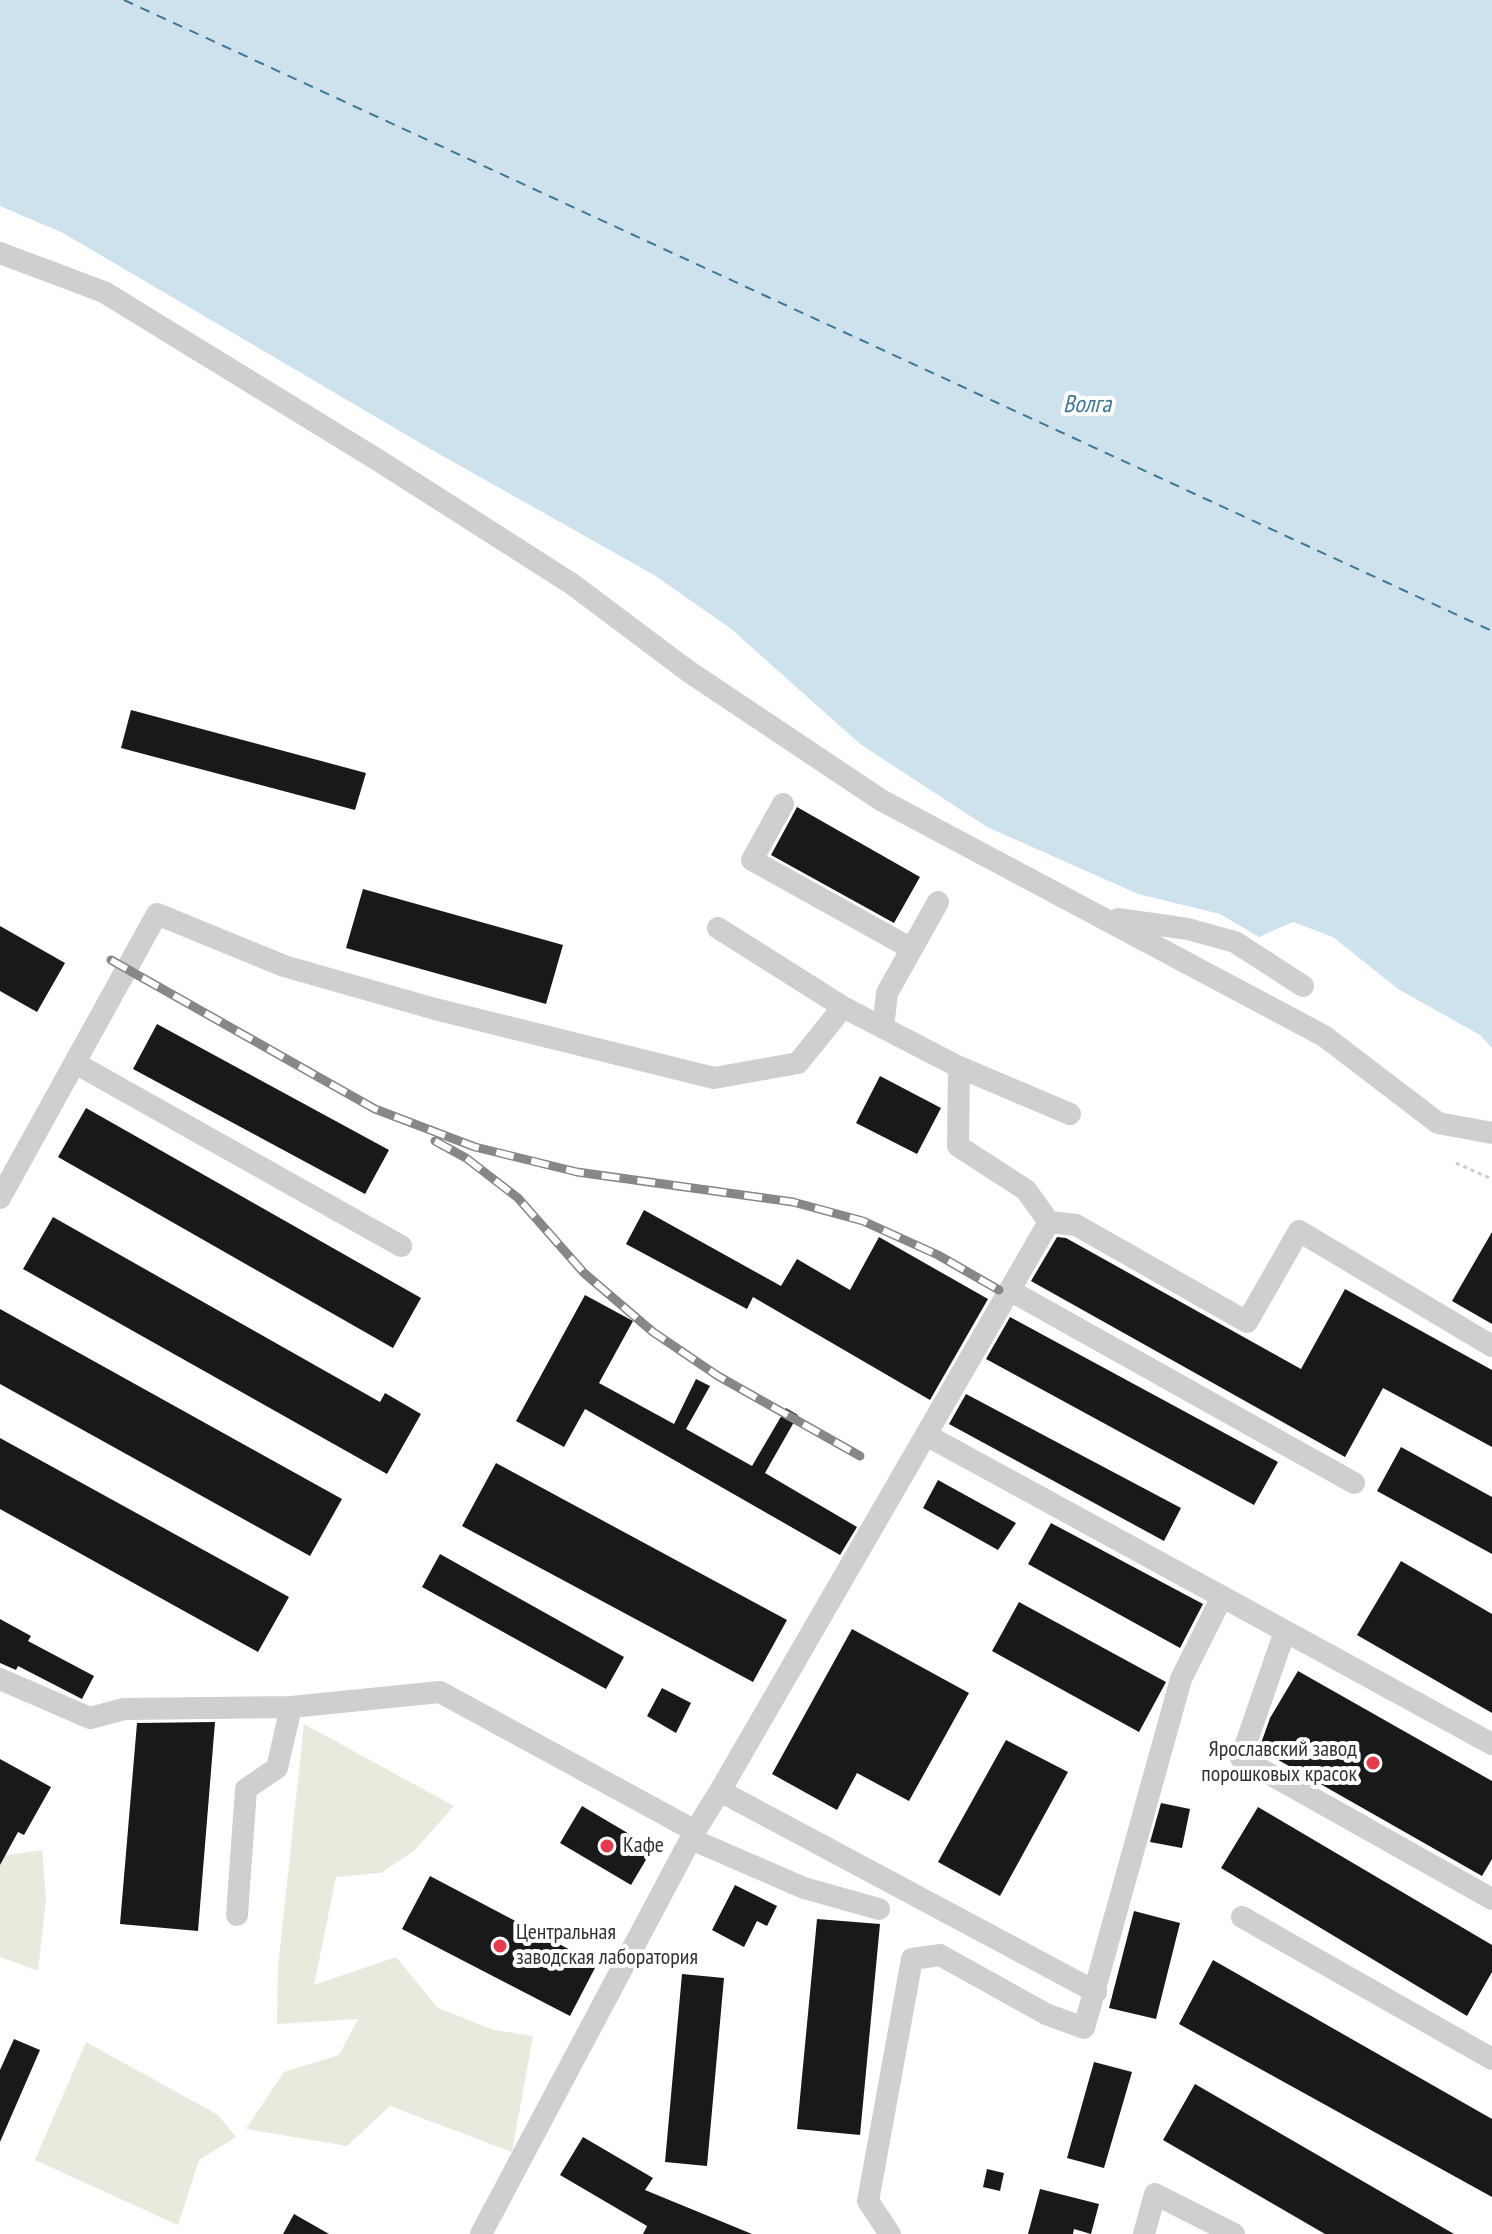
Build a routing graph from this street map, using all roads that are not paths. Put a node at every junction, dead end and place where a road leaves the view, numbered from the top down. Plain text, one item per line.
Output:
1 (0, 253) edge
2 (783, 804) dead end
3 (938, 902) dead end
4 (1101, 916) junction
5 (718, 928) dead end
6 (912, 949) junction
7 (1303, 986) dead end
8 (843, 1007) junction
9 (883, 1028) junction
10 (75, 1063) junction
11 (959, 1067) junction
12 (1070, 1114) dead end
13 (1492, 1133) edge
14 (0, 1198) edge
15 (1049, 1222) junction
16 (401, 1246) dead end
17 (1011, 1291) junction
18 (1492, 1346) edge
19 (928, 1436) junction
20 (1354, 1483) dead end
21 (1222, 1597) junction
22 (1285, 1631) junction
23 (0, 1679) edge
24 (291, 1707) junction
25 (1492, 1744) edge
26 (720, 1791) junction
27 (693, 1835) junction
28 (1492, 1899) edge
29 (879, 1909) dead end
30 (237, 1915) dead end
31 (1242, 1917) dead end
32 (1096, 1992) junction
33 (1492, 2059) edge
34 (481, 2234) edge
35 (890, 2234) edge
36 (1144, 2234) edge
37 (1234, 2234) edge

1 - 4 lane
2 - 6 lane
3 - 6 lane
4 - 7 lane
4 - 13 lane
5 - 8 lane
6 - 9 lane
8 - 9 lane
8 - 10 lane
9 - 11 lane
10 - 14 lane
10 - 16 lane
11 - 12 lane
11 - 15 lane
15 - 17 lane
15 - 18 lane
17 - 19 lane
17 - 20 lane
19 - 21 lane
19 - 26 lane
21 - 22 lane
21 - 32 lane
22 - 25 lane
22 - 28 lane
23 - 24 lane
24 - 27 lane
24 - 30 lane
26 - 27 lane
26 - 32 lane
27 - 29 lane
27 - 34 lane
31 - 33 lane
32 - 35 lane
36 - 37 lane

